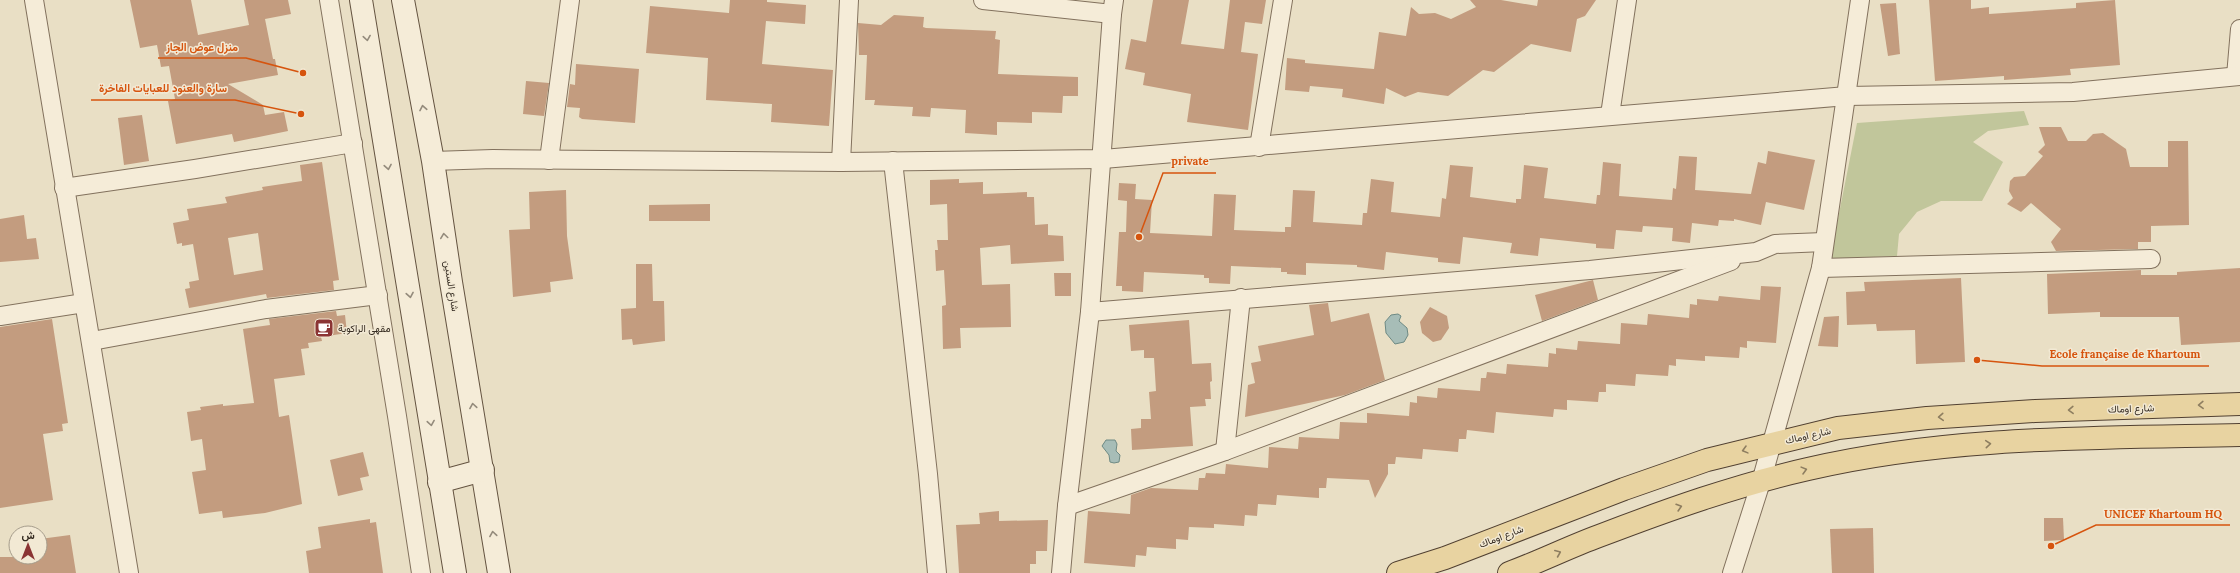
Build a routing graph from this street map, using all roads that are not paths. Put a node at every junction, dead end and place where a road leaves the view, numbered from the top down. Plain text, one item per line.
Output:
1 (34, 0) edge
2 (329, 0) edge
3 (361, 0) edge
4 (403, 0) edge
5 (570, 0) edge
6 (849, 0) edge
7 (983, 0) edge
8 (1283, 0) edge
9 (1628, 0) edge
10 (1860, 0) edge
11 (1113, 7) edge
12 (2240, 29) edge
13 (2238, 76) edge
14 (1847, 96) junction
15 (1610, 115) junction
16 (353, 143) junction
17 (1259, 147) junction
18 (549, 160) junction
19 (1103, 160) junction
20 (433, 161) junction
21 (893, 161) junction
22 (841, 162) junction
23 (64, 188) junction
24 (1824, 242) junction
25 (1756, 252) junction
26 (2151, 259) dead end
27 (1821, 268) junction
28 (378, 296) junction
29 (1240, 298) junction
30 (84, 303) junction
31 (1090, 312) junction
32 (0, 316) edge
33 (92, 341) junction
34 (2240, 404) edge
35 (2240, 435) edge
36 (1772, 443) junction
37 (1225, 451) junction
38 (483, 470) junction
39 (439, 482) junction
40 (1761, 482) junction
41 (1067, 506) junction
42 (1529, 569) edge
43 (128, 573) edge
44 (421, 573) edge
45 (455, 573) edge
46 (499, 573) edge
47 (936, 573) edge
48 (1061, 573) edge
49 (1398, 573) edge
50 (1509, 573) edge
51 (1732, 573) edge

1 - 23 street
2 - 16 street
3 -> 39 main road
20 -> 4 main road, شارع الستين
5 - 18 street
6 - 22 street
7 - 11 street
8 - 17 street
9 - 15 street
10 - 14 street
11 - 19 street
12 - 13 street
13 - 14 street
14 - 15 street
14 - 24 street
15 - 17 street
16 - 23 street
16 - 28 street
17 - 19 street
18 - 20 street
18 - 22 street
19 - 21 street
19 - 31 street
38 -> 20 main road, شارع الستين
21 - 22 street
21 - 47 street
23 - 30 street
24 - 25 street
24 - 27 street
25 - 29 street
25 - 37 street
26 - 27 street
27 - 36 street
28 - 33 street
28 - 44 street
29 - 31 street
29 - 37 street
30 - 32 street
30 - 33 street
31 - 41 street
33 - 43 street
34 -> 36 main road, شارع اوماك
40 -> 35 main road
36 - 40 street
36 -> 49 main road, شارع اوماك
37 - 41 street
38 - 39 main road
46 -> 38 main road, شارع الستين
39 - 45 main road
42 -> 40 main road
40 - 51 street
41 - 48 street
42 - 50 main road

